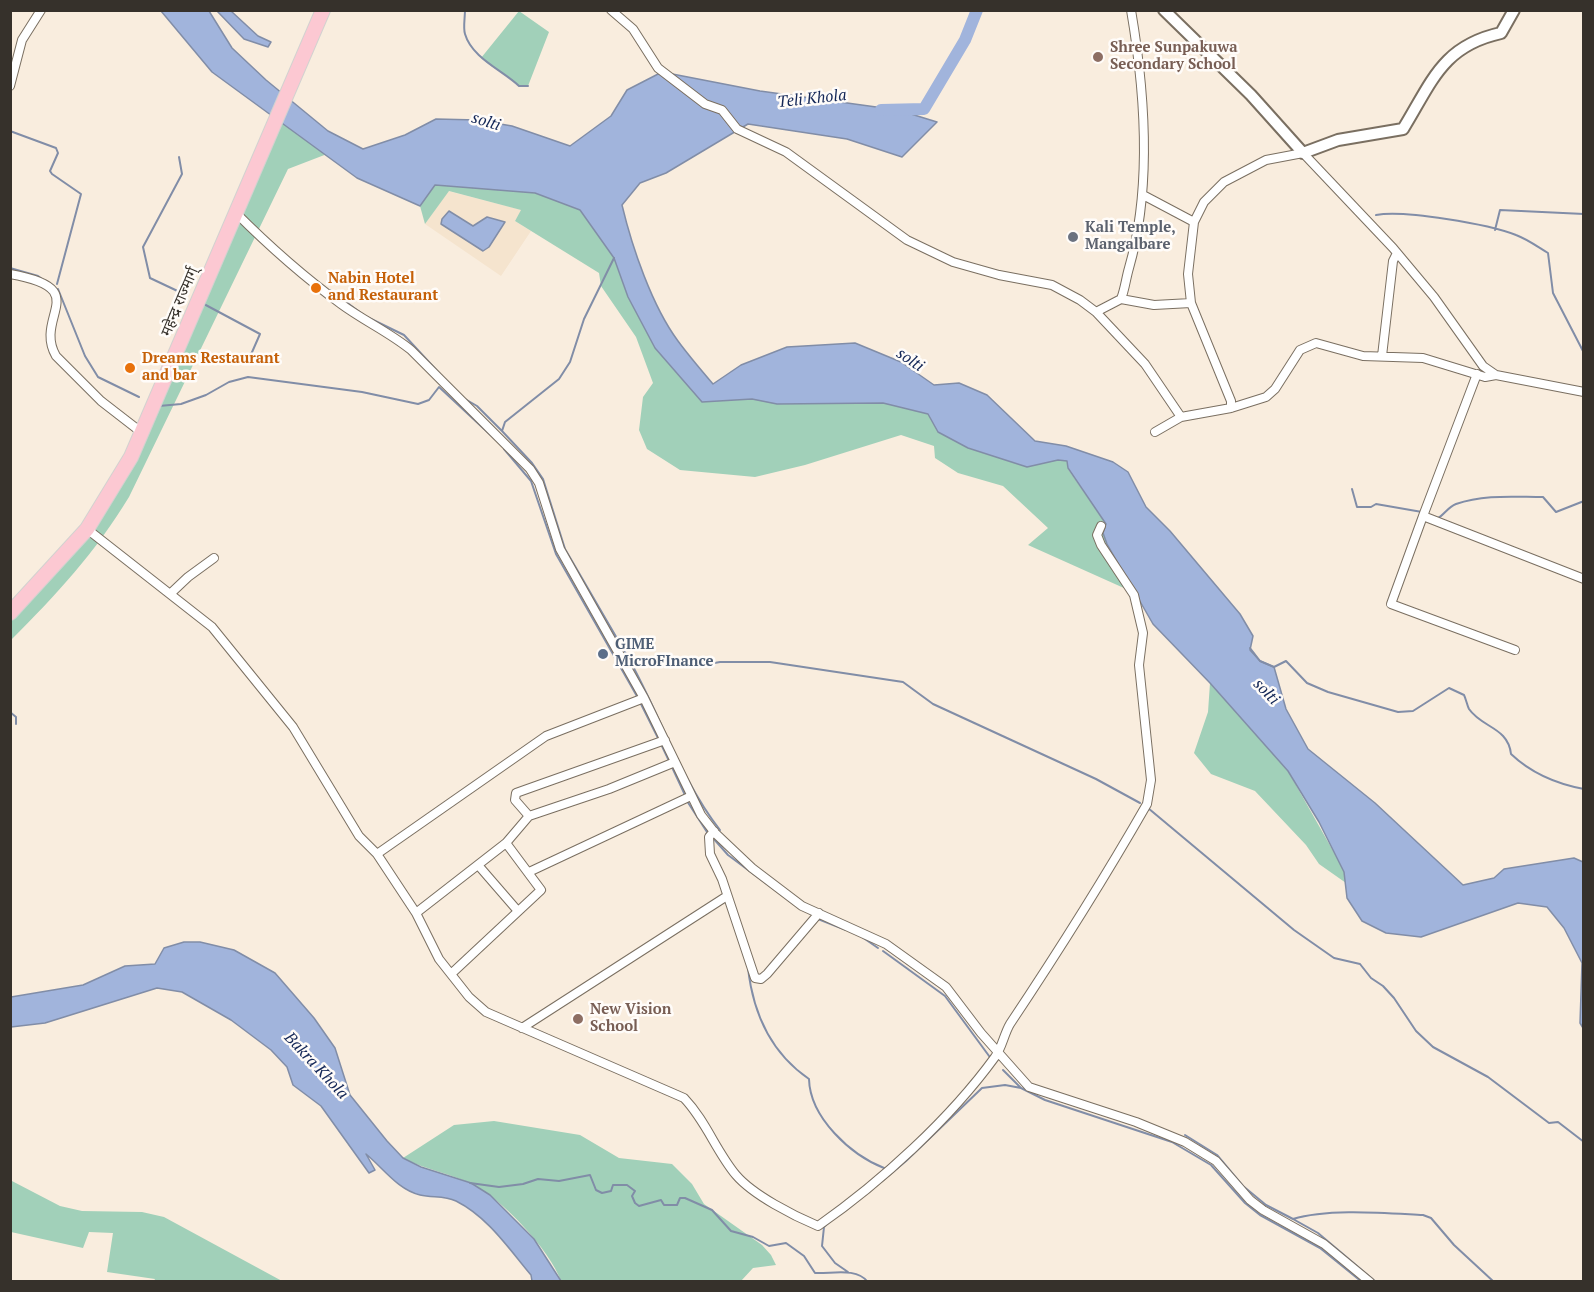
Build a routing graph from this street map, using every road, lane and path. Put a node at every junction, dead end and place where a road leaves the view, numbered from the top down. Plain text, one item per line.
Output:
1 (41, 10) edge
2 (323, 10) edge
3 (611, 10) edge
4 (1131, 10) edge
5 (1164, 10) edge
6 (1514, 10) edge
7 (10, 86) edge
8 (1303, 153) junction
9 (1143, 195) junction
10 (236, 212) junction
11 (1194, 222) junction
12 (1397, 253) junction
13 (10, 273) edge
14 (1120, 299) junction
15 (1191, 303) junction
16 (1096, 312) junction
17 (1382, 356) junction
18 (1477, 374) junction
19 (1496, 375) junction
20 (1584, 392) edge
21 (1231, 408) junction
22 (1181, 417) junction
23 (141, 432) junction
24 (1155, 432) dead end
25 (1423, 516) junction
26 (1101, 526) dead end
27 (87, 529) junction
28 (214, 558) dead end
29 (1584, 579) edge
30 (170, 594) junction
31 (10, 613) edge
32 (1515, 650) dead end
33 (644, 698) junction
34 (664, 740) junction
35 (675, 762) junction
36 (692, 796) junction
37 (529, 816) junction
38 (714, 831) junction
39 (506, 843) junction
40 (377, 854) junction
41 (478, 865) junction
42 (529, 872) junction
43 (727, 896) junction
44 (517, 910) junction
45 (416, 913) junction
46 (819, 913) junction
47 (451, 974) junction
48 (522, 1028) junction
49 (998, 1053) junction
50 (1370, 1281) edge

1 - 7 street
2 - 10 highway, महेन्द्र राज्मार्ग्
3 - 16 street
4 - 9 street
5 - 8 street
6 - 8 street
8 - 11 street
8 - 12 street
9 - 11 street
9 - 14 street
10 - 23 highway, महेन्द्र राज्मार्ग्
10 - 33 street
11 - 15 street
12 - 17 street
12 - 19 street
13 - 23 street
14 - 15 street
14 - 16 street
15 - 21 street
16 - 22 street
17 - 18 street
17 - 21 street
18 - 19 street
18 - 25 street
19 - 20 street
21 - 22 street
22 - 24 street
23 - 27 highway, महेन्द्र राज्मार्ग्
25 - 29 street
25 - 32 street
26 - 49 street
27 - 30 street
27 - 31 highway, महेन्द्र राज्मार्ग्
28 - 30 street
30 - 40 street
33 - 34 street
33 - 40 street
34 - 35 street
34 - 37 street
35 - 36 street
35 - 37 street
36 - 38 street
36 - 42 street
37 - 39 street
38 - 43 street
38 - 46 street
39 - 41 street
39 - 42 street
40 - 45 street
41 - 44 street
41 - 45 street
42 - 44 street
43 - 46 street
43 - 48 street
44 - 47 street
45 - 47 street
46 - 49 street
47 - 48 street
48 - 49 street
49 - 50 street

